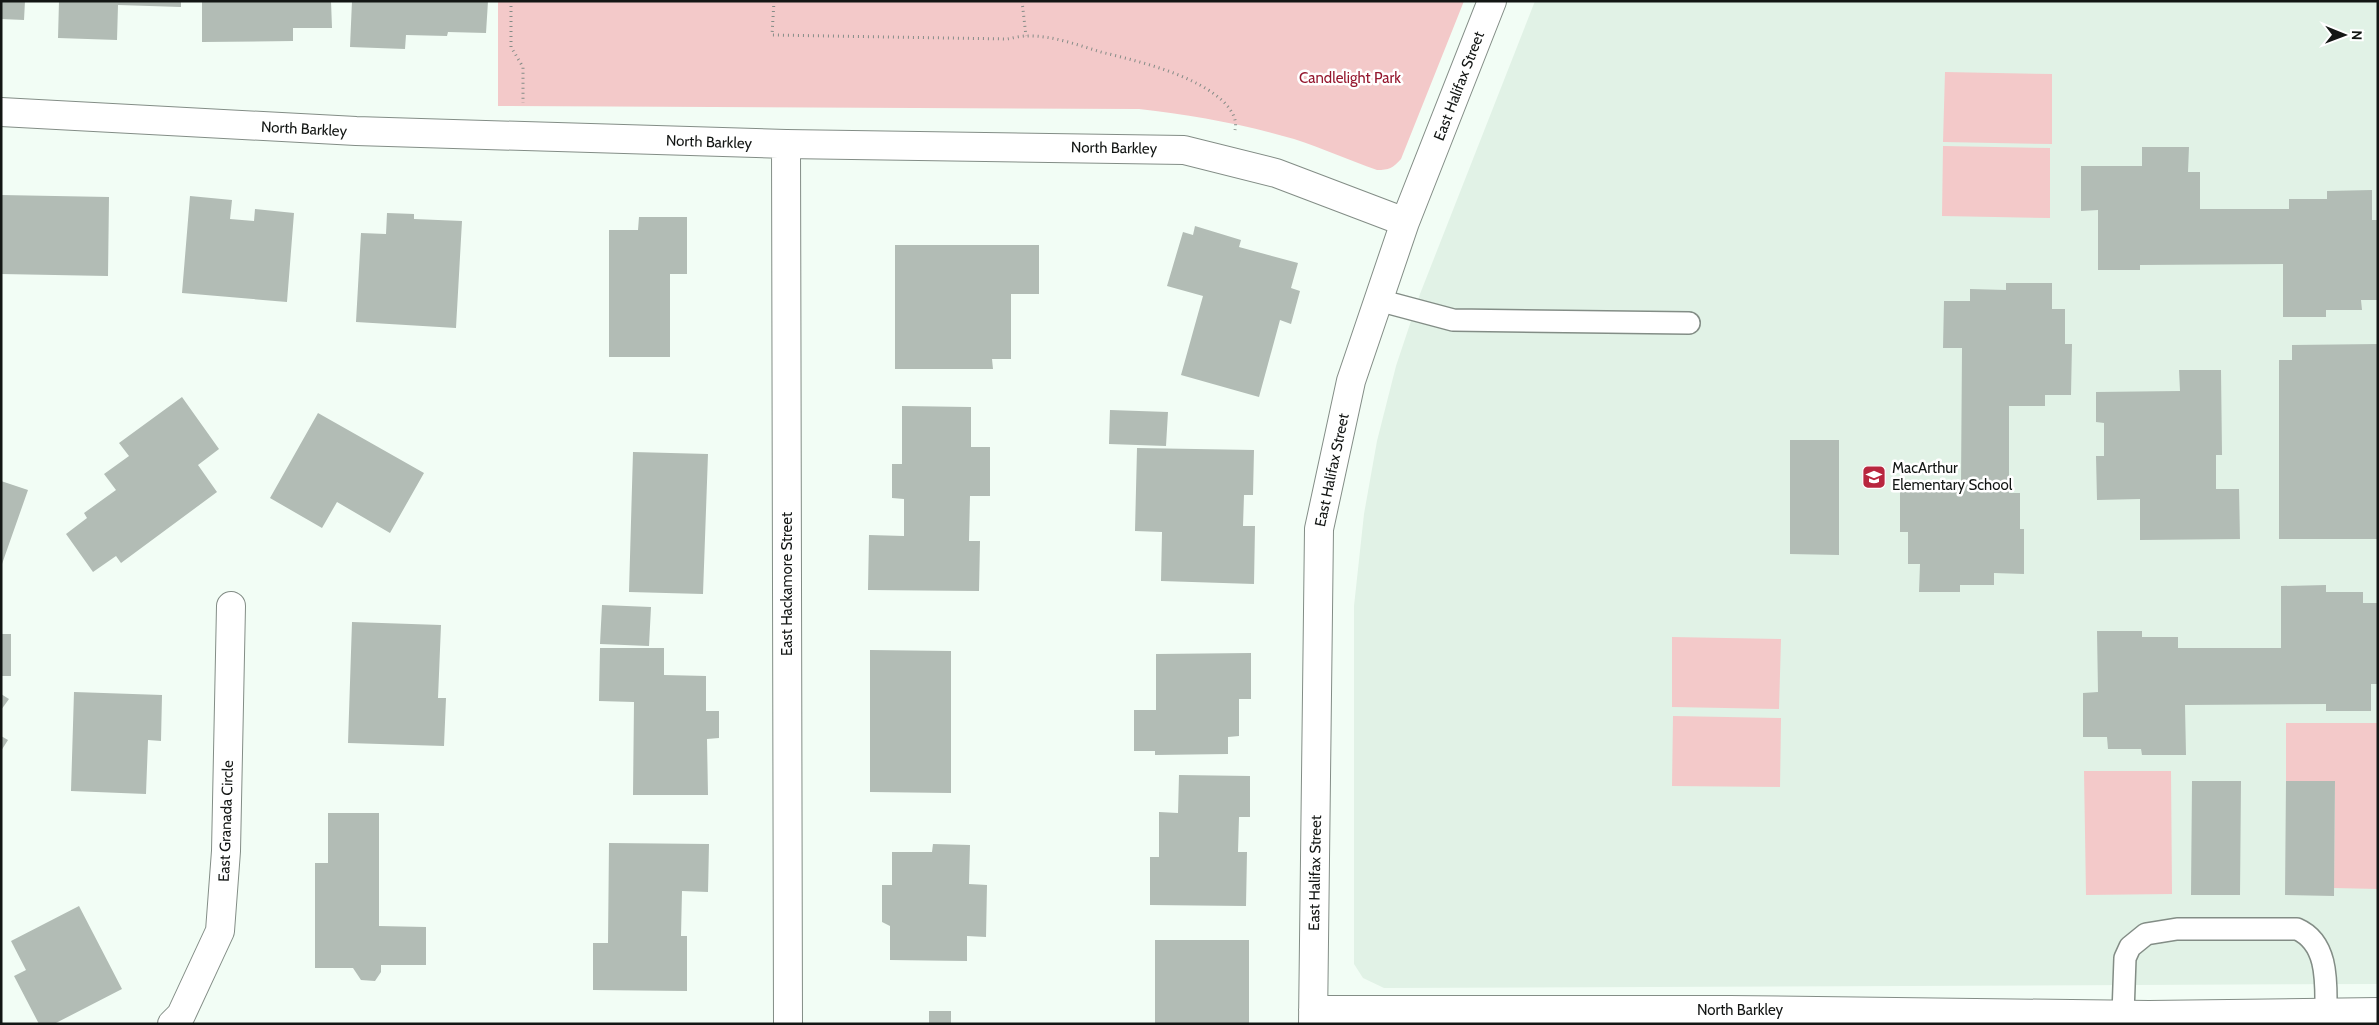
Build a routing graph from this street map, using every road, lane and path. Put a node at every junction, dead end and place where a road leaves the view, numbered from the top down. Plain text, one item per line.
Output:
1 (511, 1) edge
2 (774, 1) edge
3 (1022, 1) edge
4 (1492, 1) edge
5 (1026, 36) junction
6 (523, 111) dead end
7 (1, 112) edge
8 (1235, 130) dead end
9 (786, 144) junction
10 (1406, 222) junction
11 (1378, 300) junction
12 (1689, 323) dead end
13 (230, 606) dead end
14 (2326, 1012) junction
15 (2378, 1012) edge
16 (1313, 1017) edge
17 (1728, 1017) edge
18 (2141, 1018) edge
19 (172, 1024) edge
20 (788, 1024) edge

1 - 6 path
2 - 5 path
3 - 5 path
4 - 10 street, East Halifax Street
5 - 8 path
7 - 9 street, North Barkley
9 - 10 street, North Barkley
9 - 20 street, East Hackamore Street
10 - 11 street, East Halifax Street
11 - 12 lane
11 - 16 street, East Halifax Street
13 - 19 street, East Granada Circle
14 - 15 street, North Barkley
14 - 18 street, North Barkley
14 - 18 lane
16 - 17 street, North Barkley
17 - 18 street, North Barkley

